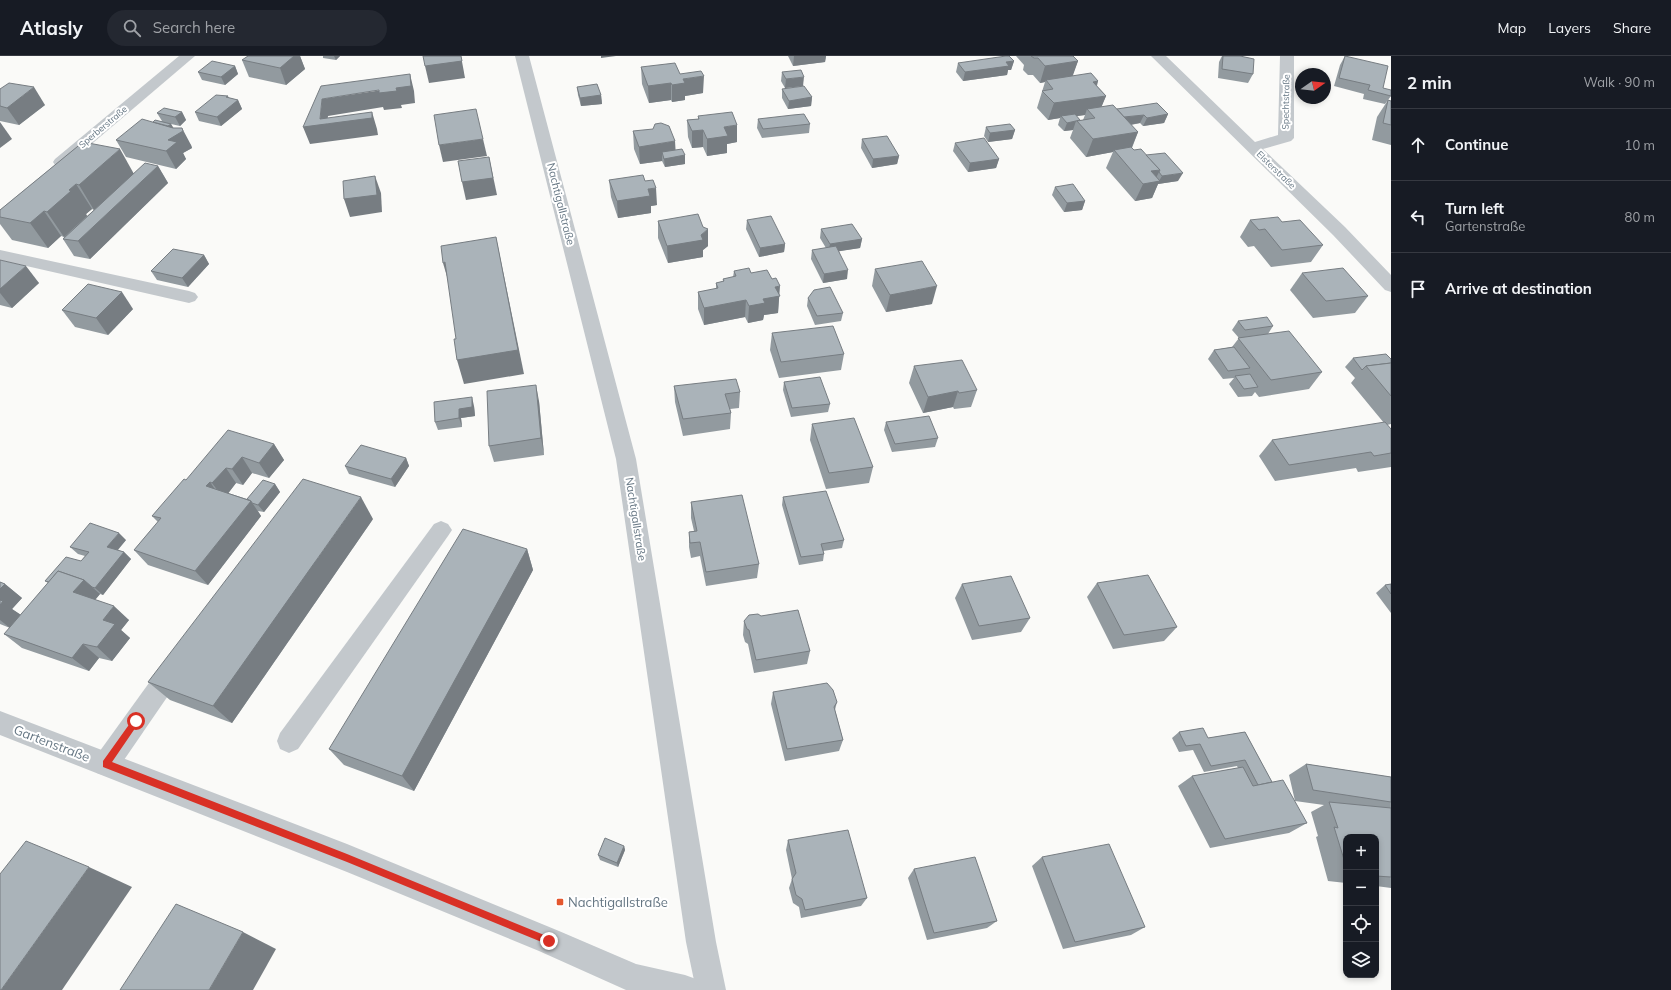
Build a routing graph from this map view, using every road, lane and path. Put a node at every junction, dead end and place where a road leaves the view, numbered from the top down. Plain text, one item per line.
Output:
1 (188, 56) edge
2 (522, 56) edge
3 (1158, 56) edge
4 (1287, 56) edge
5 (1253, 147) junction
6 (48, 172) edge
7 (0, 255) edge
8 (1391, 286) edge
9 (189, 298) dead end
10 (441, 530) dead end
11 (190, 646) edge
12 (0, 724) edge
13 (289, 741) dead end
14 (106, 764) junction
15 (684, 990) edge
16 (711, 990) edge

1 - 6 street, Sperberstraße
2 - 16 street, Nachtigallstraße
3 - 5 street, Elsterstraße
4 - 5 street, Spechtstraße
5 - 8 street, Elsterstraße
7 - 9 lane
10 - 13 lane
11 - 14 lane
12 - 14 street, Gartenstraße
14 - 15 street, Gartenstraße

